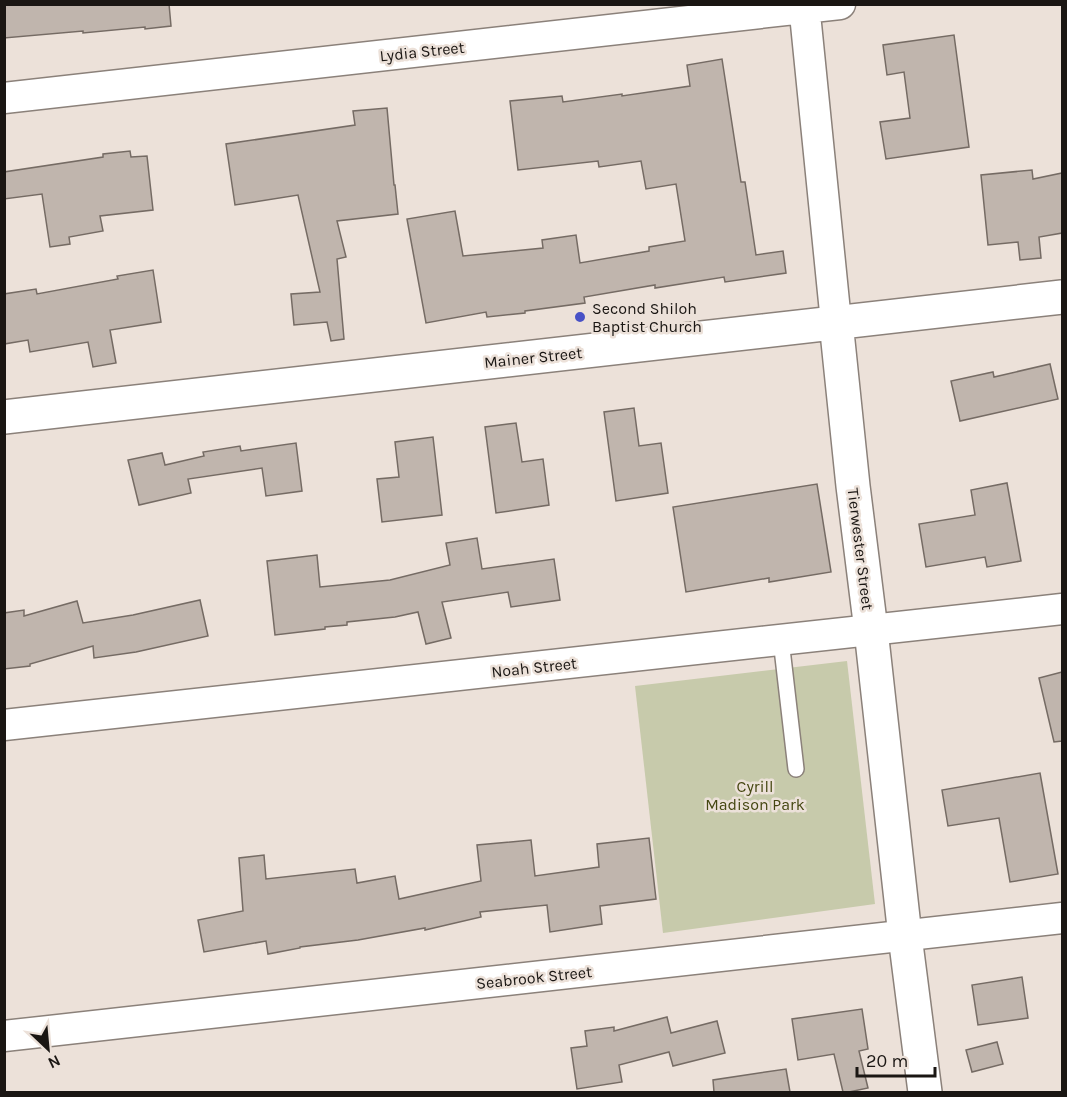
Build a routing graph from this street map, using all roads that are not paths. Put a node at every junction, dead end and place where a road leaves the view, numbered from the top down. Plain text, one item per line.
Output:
1 (840, 4) edge
2 (804, 6) edge
3 (4, 98) edge
4 (1062, 297) edge
5 (836, 322) junction
6 (4, 417) edge
7 (1062, 609) edge
8 (871, 630) junction
9 (781, 640) junction
10 (4, 725) edge
11 (796, 769) dead end
12 (1062, 918) edge
13 (905, 936) junction
14 (4, 1036) edge
15 (925, 1092) edge

1 - 2 street, Lydia Street
2 - 3 street, Lydia Street
2 - 5 street, Tierwester Street
4 - 5 street, Mainer Street
5 - 6 street, Mainer Street
5 - 8 street, Tierwester Street
7 - 8 street, Noah Street
8 - 9 street, Noah Street
8 - 13 street, Tierwester Street
9 - 10 street, Noah Street
9 - 11 lane
12 - 13 street, Seabrook Street
13 - 14 street, Seabrook Street
13 - 15 street, Tierwester Street

